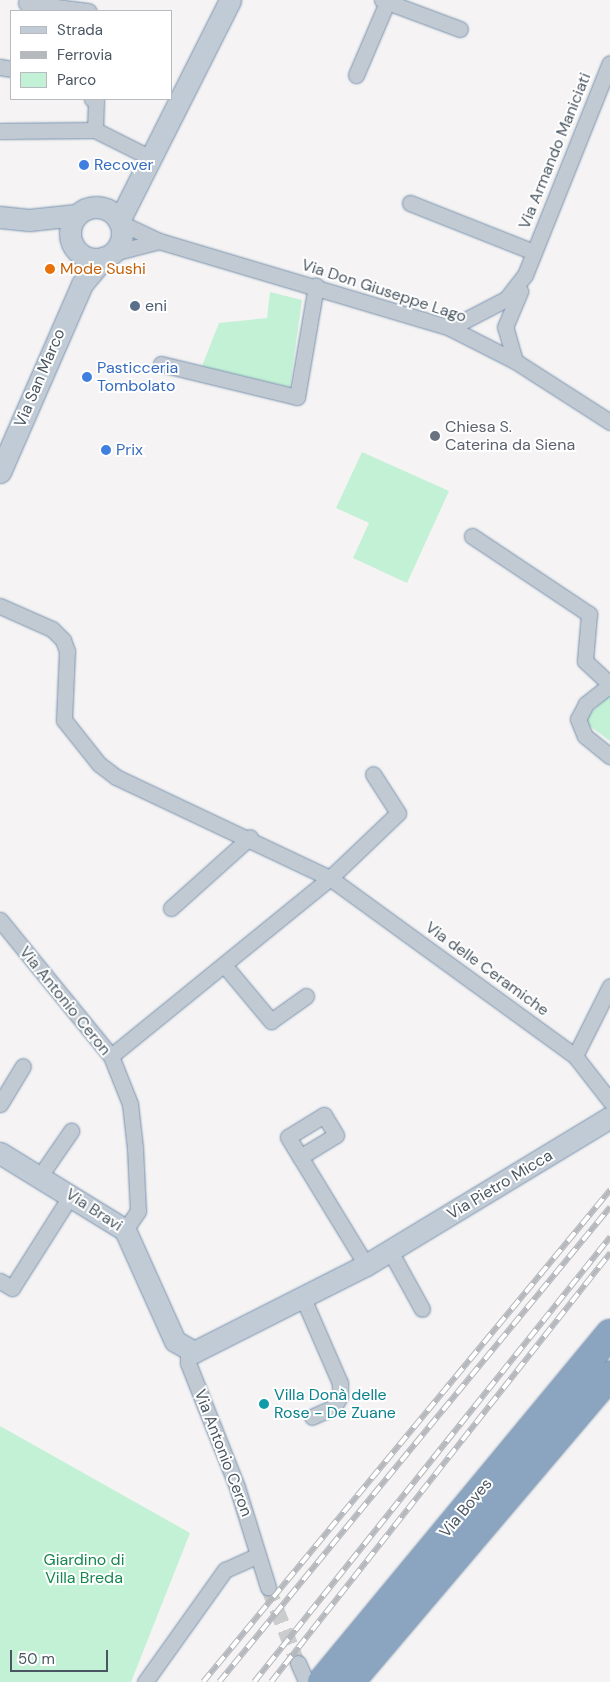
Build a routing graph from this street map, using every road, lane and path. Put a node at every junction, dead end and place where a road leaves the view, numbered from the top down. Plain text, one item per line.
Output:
1 (230, 0) edge
2 (385, 1) edge
3 (26, 3) dead end
4 (80, 10) edge
5 (460, 28) dead end
6 (610, 63) edge
7 (356, 75) dead end
8 (94, 100) edge
9 (95, 130) junction
10 (0, 131) edge
11 (146, 164) junction
12 (410, 203) dead end
13 (84, 212) junction
14 (0, 217) edge
15 (28, 220) junction
16 (120, 222) junction
17 (159, 241) junction
18 (76, 249) junction
19 (534, 252) junction
20 (109, 255) junction
21 (525, 275) junction
22 (82, 284) junction
23 (316, 286) junction
24 (450, 328) junction
25 (515, 361) junction
26 (161, 364) dead end
27 (610, 422) edge
28 (0, 472) edge
29 (472, 536) dead end
30 (4, 607) edge
31 (610, 684) edge
32 (610, 756) edge
33 (373, 774) dead end
34 (250, 837) junction
35 (330, 878) junction
36 (171, 908) dead end
37 (0, 920) edge
38 (225, 966) junction
39 (610, 986) edge
40 (306, 996) dead end
41 (111, 1056) junction
42 (575, 1056) junction
43 (23, 1066) dead end
44 (610, 1102) edge
45 (0, 1104) edge
46 (610, 1117) edge
47 (71, 1131) dead end
48 (0, 1153) edge
49 (300, 1157) dead end
50 (40, 1176) junction
51 (71, 1195) junction
52 (125, 1230) junction
53 (390, 1251) junction
54 (139, 1252) joint
55 (366, 1265) junction
56 (0, 1281) edge
57 (303, 1298) junction
58 (422, 1309) dead end
59 (610, 1334) edge
60 (182, 1346) junction
61 (610, 1375) edge
62 (312, 1417) dead end
63 (256, 1556) junction
64 (268, 1587) tunnel mouth
65 (298, 1663) tunnel mouth
66 (313, 1680) edge
67 (144, 1682) edge
68 (350, 1682) edge

1 - 11 street
2 - 5 street
2 - 7 street
3 - 4 street
6 - 19 street, Via Armando Maniciati
8 - 9 street
9 - 10 street
9 - 11 street
11 - 13 street
11 - 16 street
12 - 19 street, Via Armando Maniciati
13 - 15 street
13 - 16 street
13 - 18 street
14 - 15 street
15 - 18 street
16 - 17 street, Via Don Giuseppe Lago
16 - 20 street
17 - 20 street
17 - 23 street, Via Don Giuseppe Lago
18 - 20 street
18 - 22 street
19 - 21 street, Via Armando Maniciati
20 - 22 street, Via San Marco
21 - 24 street, Via Armando Maniciati
21 - 25 street, Via Armando Maniciati
22 - 28 street, Via San Marco
23 - 24 street, Via Don Giuseppe Lago
23 - 26 street
24 - 25 street, Via Don Giuseppe Lago
25 - 27 street, Via Don Giuseppe Lago
29 - 31 street
30 - 34 street, Via delle Ceramiche
31 - 32 street
33 - 35 street
34 - 35 street, Via delle Ceramiche
34 - 36 street
35 - 38 street
35 - 42 street, Via delle Ceramiche
37 - 41 street, Via Antonio Ceron
38 - 40 street
38 - 41 street
39 - 42 street
41 - 52 street, Via Antonio Ceron
42 - 44 street, Via delle Ceramiche
43 - 45 street
46 - 53 street, Via Pietro Micca
47 - 50 street
48 - 50 street, Via Bravi
49 - 55 street
50 - 51 street, Via Bravi
51 - 52 street, Via Bravi
51 - 56 street
52 - 54 street, Via Bravi
53 - 55 street, Via Pietro Micca
53 - 58 street
54 - 60 street, Via Antonio Ceron
55 - 57 street, Via Pietro Micca
57 - 60 street, Via Pietro Micca
57 - 62 street
59 - 66 highway, Via Boves
60 - 63 street, Via Antonio Ceron
61 - 68 highway, Via Boves
63 - 64 street, Via Antonio Ceron
63 - 67 street
65 - 66 street

